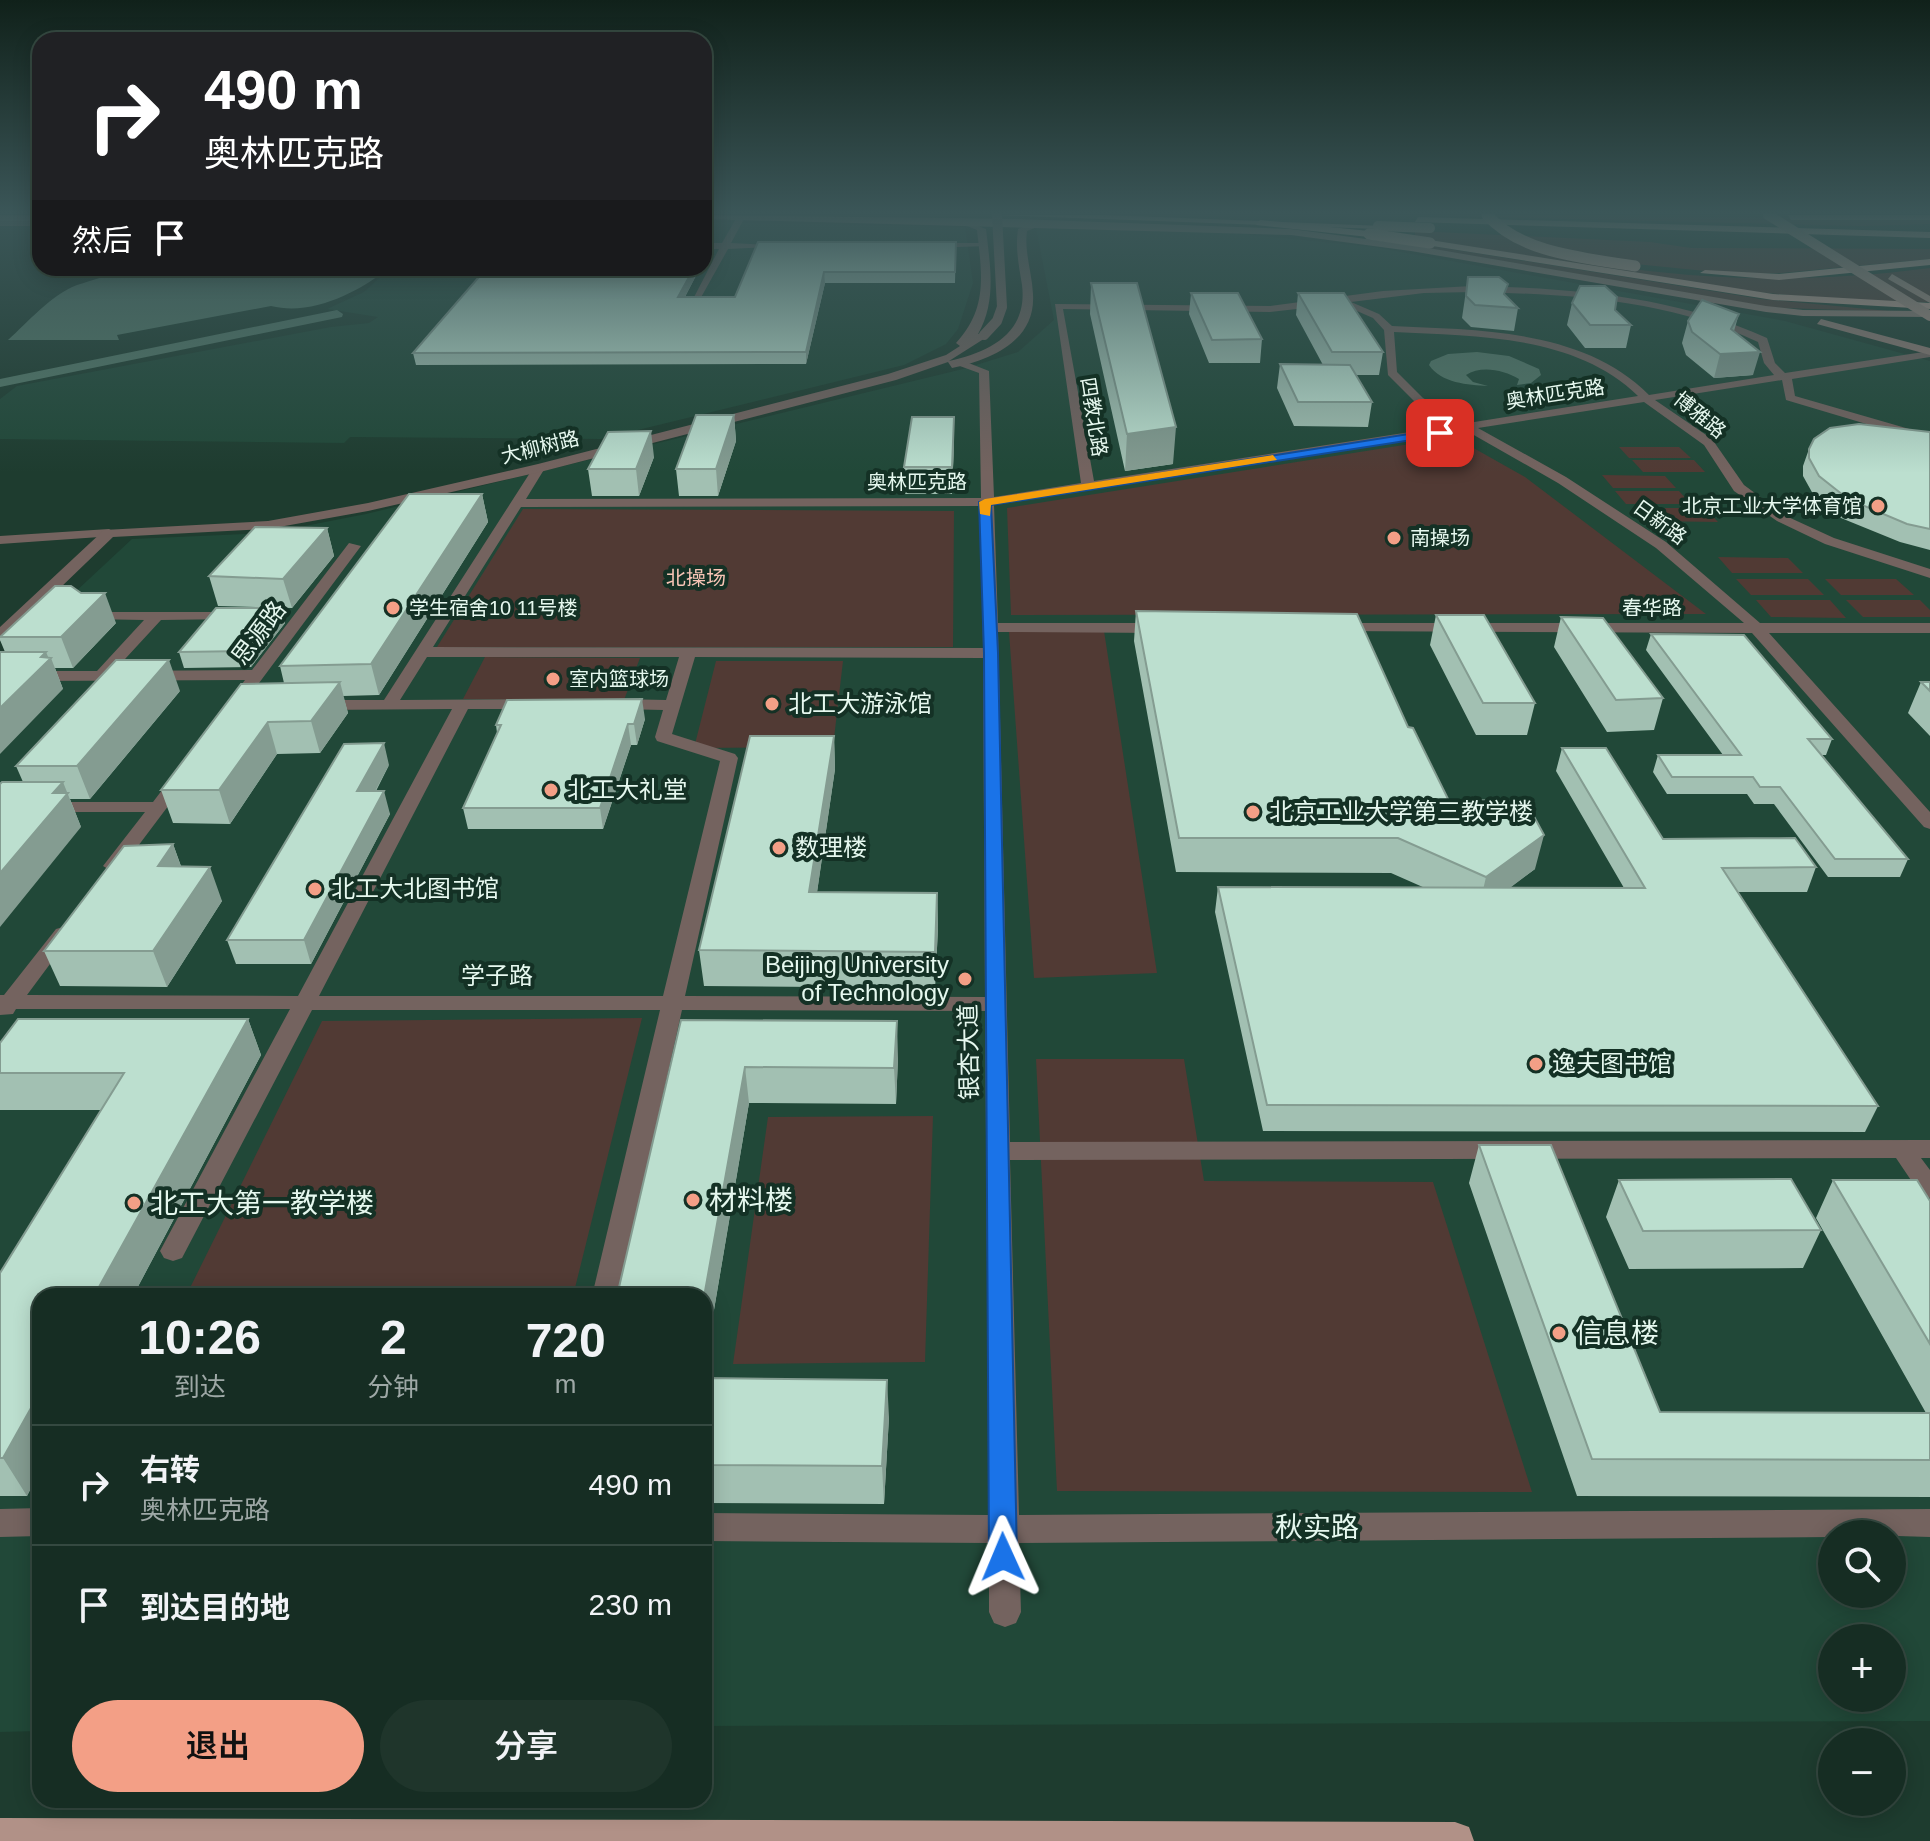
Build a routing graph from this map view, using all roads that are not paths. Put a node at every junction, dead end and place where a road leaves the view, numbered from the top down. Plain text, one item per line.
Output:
1 (984, 301) edge
2 (1002, 301) edge
3 (1028, 301) edge
4 (1354, 301) edge
5 (1628, 301) edge
6 (1719, 301) edge
7 (1879, 301) edge
8 (1907, 301) edge
9 (1345, 303) junction
10 (1930, 303) edge
11 (1766, 309) junction
12 (1930, 315) edge
13 (1389, 329) junction
14 (1930, 353) edge
15 (961, 363) junction
16 (927, 366) junction
17 (1787, 379) junction
18 (1648, 400) junction
19 (1467, 428) junction
20 (1930, 439) edge
21 (539, 468) junction
22 (1088, 486) junction
23 (985, 502) junction
24 (517, 503) junction
25 (109, 533) junction
26 (0, 540) edge
27 (354, 546) dead end
28 (1930, 574) edge
29 (259, 615) edge
30 (92, 616) edge
31 (156, 616) junction
32 (990, 627) junction
33 (1172, 628) edge
34 (1323, 628) edge
35 (1930, 628) edge
36 (1757, 629) junction
37 (0, 636) edge
38 (422, 652) junction
39 (991, 653) junction
40 (688, 654) junction
41 (257, 675) junction
42 (19, 676) edge
43 (101, 676) junction
44 (389, 704) junction
45 (463, 704) junction
46 (553, 704) edge
47 (599, 704) edge
48 (296, 705) edge
49 (674, 705) junction
50 (237, 709) edge
51 (196, 756) edge
52 (0, 807) edge
53 (158, 807) junction
54 (1930, 823) edge
55 (98, 887) edge
56 (72, 921) edge
57 (671, 1001) junction
58 (304, 1003) junction
59 (994, 1004) junction
60 (3, 1007) edge
61 (1903, 1149) junction
62 (1930, 1149) edge
63 (997, 1151) junction
64 (1930, 1189) edge
65 (173, 1251) dead end
66 (607, 1288) edge
67 (32, 1522) edge
68 (0, 1523) edge
69 (1930, 1523) edge
70 (712, 1527) edge
71 (1003, 1529) junction
72 (1005, 1612) dead end
73 (0, 1837) edge
74 (988, 1841) edge
75 (1060, 1841) edge
76 (1455, 1841) edge

1 - 16 street
2 - 16 street, 大柳树路, bridge
3 - 15 street
4 - 9 street
5 - 17 street
6 - 11 main road
7 - 10 highway, bridge
8 - 12 main road, bridge
9 - 13 street
9 - 22 street, 四教北路
11 - 12 main road
11 - 14 main road
13 - 18 street, 博雅路
13 - 19 street, 日新路
14 - 17 street, 奥林匹克路
15 - 16 street
15 - 23 street, 银杏大道
16 - 21 street, 大柳树路
17 - 18 street, 奥林匹克路
17 - 20 street
18 - 19 street, 奥林匹克路
18 - 28 street, 博雅路
19 - 22 street, 奥林匹克路
19 - 36 street, 日新路
21 - 24 street
21 - 25 street, 大柳树路
22 - 23 street, 奥林匹克路
23 - 24 street, 奥林匹克路
23 - 32 street, 银杏大道
24 - 38 street
25 - 26 street
25 - 37 street
27 - 41 street, 思源路
29 - 31 street
30 - 31 street
31 - 43 street
32 - 33 street
32 - 39 street, 银杏大道
34 - 36 street, 春华路
35 - 36 street, 春华路
36 - 54 street, 日新路
38 - 40 street
38 - 44 street
39 - 40 street
39 - 59 street, 银杏大道
40 - 49 street
41 - 43 street
41 - 50 street, 思源路
42 - 43 street
44 - 45 street
44 - 48 street
45 - 46 street
45 - 58 street
47 - 49 street
49 - 57 street
51 - 53 street
52 - 53 street
53 - 55 street
56 - 60 street
57 - 58 street, 学子路
57 - 59 street, 学子路
57 - 66 street
58 - 60 street, 学子路
58 - 65 street
59 - 63 street, 银杏大道
61 - 62 street
61 - 63 street
61 - 64 street
63 - 71 street, 银杏大道
67 - 68 street
69 - 71 street, 秋实路
70 - 71 street, 秋实路
71 - 72 street, 银杏大道
73 - 74 main road
74 - 75 main road
75 - 76 main road

